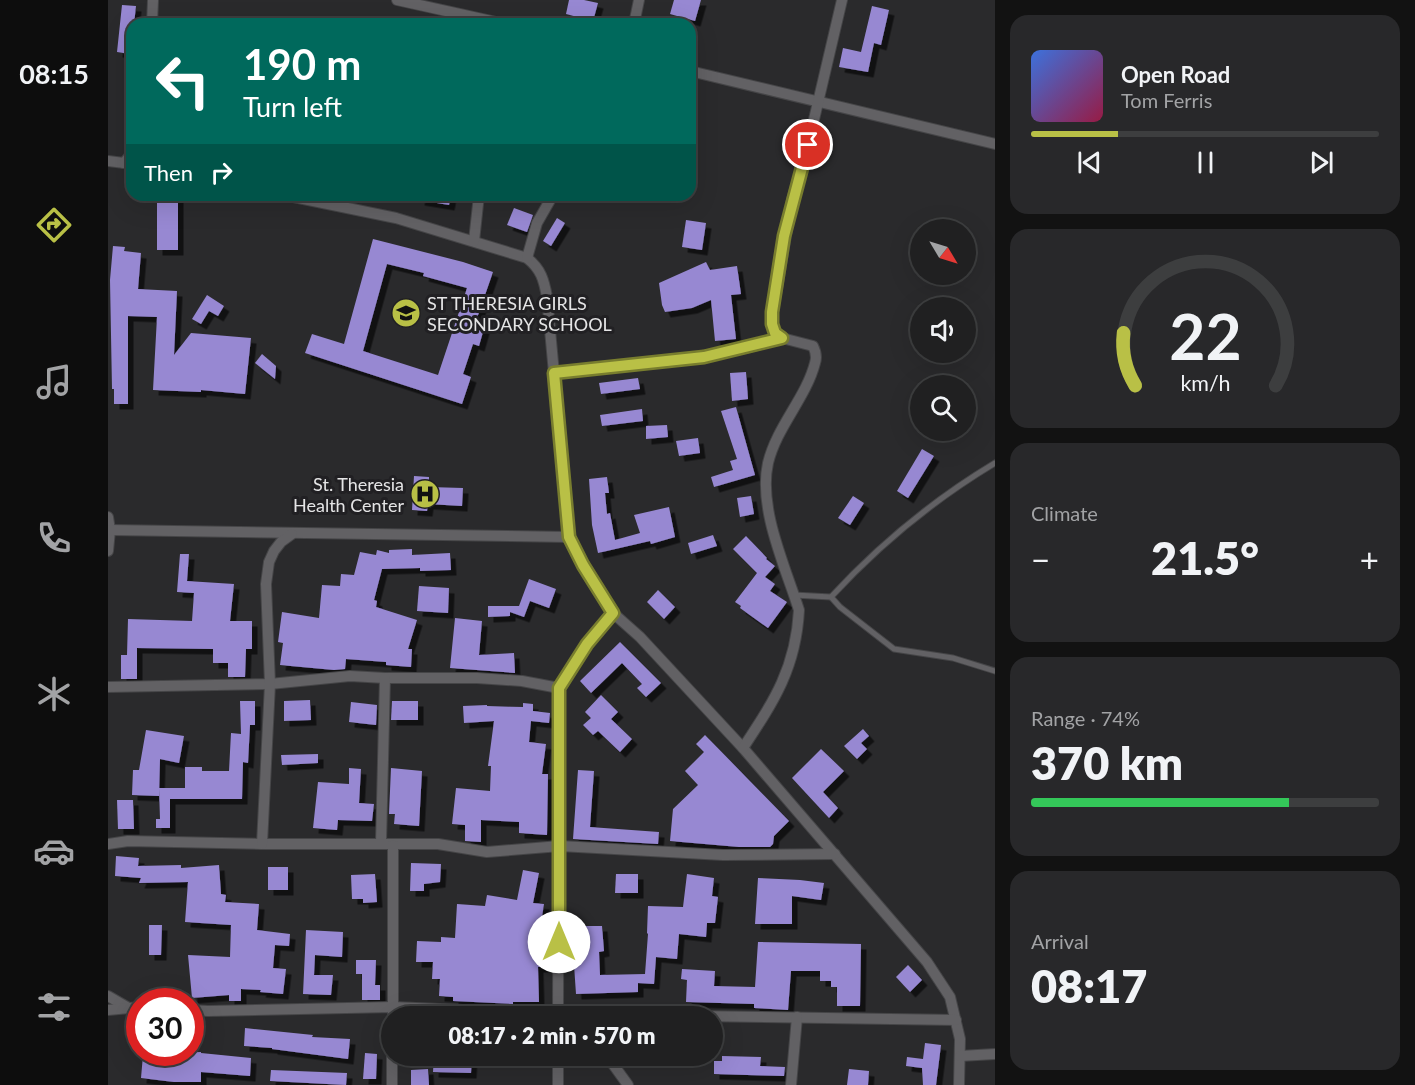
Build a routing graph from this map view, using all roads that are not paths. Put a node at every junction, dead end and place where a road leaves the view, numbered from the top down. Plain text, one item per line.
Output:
1 (153, 0) edge
2 (397, 0) edge
3 (639, 0) edge
4 (842, 0) edge
5 (422, 3) edge
6 (152, 18) edge
7 (481, 18) edge
8 (635, 18) edge
9 (696, 72) edge
10 (818, 103) junction
11 (995, 144) edge
12 (108, 161) edge
13 (126, 163) edge
14 (313, 201) edge
15 (478, 201) edge
16 (550, 201) edge
17 (474, 241) junction
18 (527, 258) junction
19 (782, 338) junction
20 (554, 373) junction
21 (995, 463) edge
22 (108, 517) edge
23 (110, 530) junction
24 (292, 534) junction
25 (569, 537) junction
26 (108, 551) edge
27 (794, 595) junction
28 (831, 597) junction
29 (613, 613) junction
30 (995, 671) edge
31 (385, 678) junction
32 (270, 684) junction
33 (108, 687) edge
34 (559, 688) junction
35 (743, 748) junction
36 (381, 843) junction
37 (108, 844) edge
38 (262, 844) junction
39 (393, 845) junction
40 (560, 846) junction
41 (835, 854) junction
42 (108, 996) edge
43 (126, 1006) edge
44 (393, 1006) edge
45 (558, 1006) edge
46 (126, 1007) edge
47 (108, 1010) edge
48 (204, 1011) edge
49 (381, 1012) edge
50 (723, 1017) edge
51 (797, 1017) junction
52 (956, 1020) junction
53 (995, 1054) edge
54 (960, 1056) junction
55 (392, 1066) edge
56 (558, 1066) edge
57 (614, 1066) edge
58 (392, 1085) edge
59 (558, 1085) edge
60 (628, 1085) edge
61 (791, 1085) edge
62 (959, 1085) edge

1 - 6 street
2 - 5 street
3 - 8 street
4 - 10 street
5 - 7 street
9 - 10 street
10 - 11 street
10 - 19 street
12 - 13 street
14 - 17 street
15 - 17 street
16 - 18 street
17 - 18 street
18 - 20 street
19 - 20 street
19 - 27 street
20 - 25 street
21 - 28 lane
22 - 23 street
23 - 24 street
23 - 26 street
24 - 25 street
24 - 32 street
25 - 29 street
27 - 28 lane
27 - 35 street
28 - 30 lane
29 - 34 street
29 - 35 street
31 - 32 street
31 - 34 street
31 - 36 street
32 - 33 street
32 - 38 street
34 - 40 street
35 - 41 street
36 - 38 street
36 - 39 street
37 - 38 street
39 - 40 street
39 - 44 street
40 - 41 street
40 - 45 street
41 - 52 street
42 - 43 street
46 - 47 street
48 - 49 street
50 - 51 street
51 - 52 street
51 - 61 street
52 - 54 street
53 - 54 street
54 - 62 street
55 - 58 street
56 - 59 street
57 - 60 street

